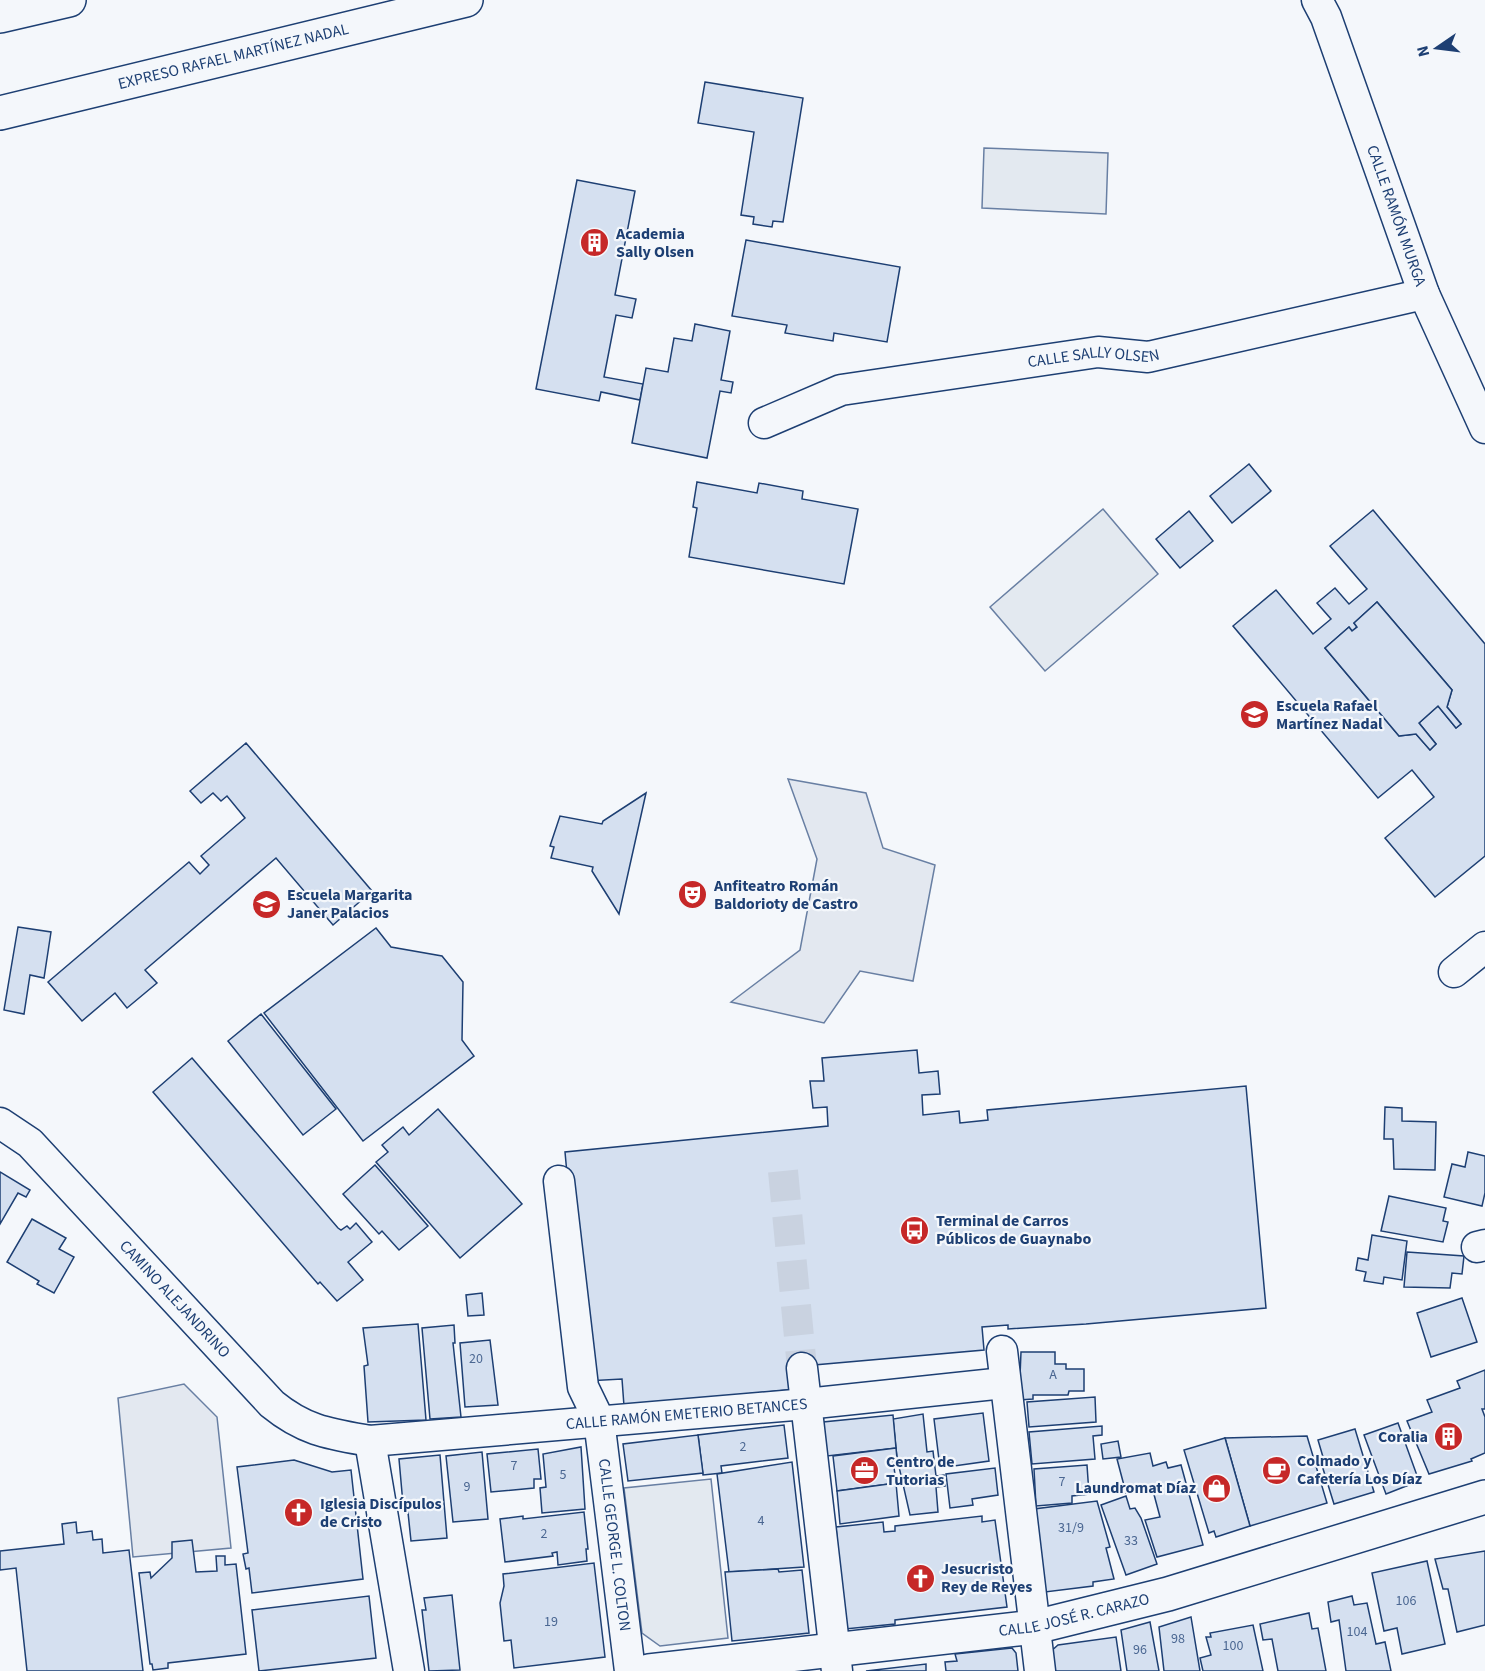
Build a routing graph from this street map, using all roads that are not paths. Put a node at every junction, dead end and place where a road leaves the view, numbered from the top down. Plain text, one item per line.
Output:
1 (69, 0) edge
2 (466, 0) edge
3 (1317, 0) edge
4 (0, 16) edge
5 (0, 113) edge
6 (1424, 294) junction
7 (764, 423) dead end
8 (1485, 428) edge
9 (1485, 947) edge
10 (1454, 972) dead end
11 (0, 1123) edge
12 (558, 1181) dead end
13 (1002, 1351) dead end
14 (802, 1368) tunnel mouth
15 (1004, 1383) junction
16 (806, 1404) junction
17 (599, 1420) junction
18 (370, 1441) junction
19 (1485, 1497) edge
20 (1035, 1626) junction
21 (835, 1660) edge
22 (409, 1671) edge
23 (630, 1671) edge
24 (650, 1671) edge
25 (1040, 1671) edge

1 - 4 main road
2 - 5 main road, EXPRESO RAFAEL MARTÍNEZ NADAL
3 - 6 street, CALLE RAMÓN MURGA
6 - 7 street, CALLE SALLY OLSEN
6 - 8 street, CALLE RAMÓN MURGA
9 - 10 street
11 - 18 street, CAMINO ALEJANDRINO
12 - 17 street, CALLE GEORGE L. COLTON
13 - 15 street
14 - 16 street
15 - 16 street, CALLE RAMÓN EMETERIO BETANCES
15 - 20 street
16 - 17 street, CALLE RAMÓN EMETERIO BETANCES
16 - 21 street
17 - 18 street, CALLE RAMÓN EMETERIO BETANCES
17 - 23 street, CALLE GEORGE L. COLTON
18 - 22 street
19 - 20 main road, CALLE JOSÉ R. CARAZO
20 - 21 main road, CALLE JOSÉ R. CARAZO
20 - 25 street
21 - 24 main road, CALLE JOSÉ R. CARAZO

